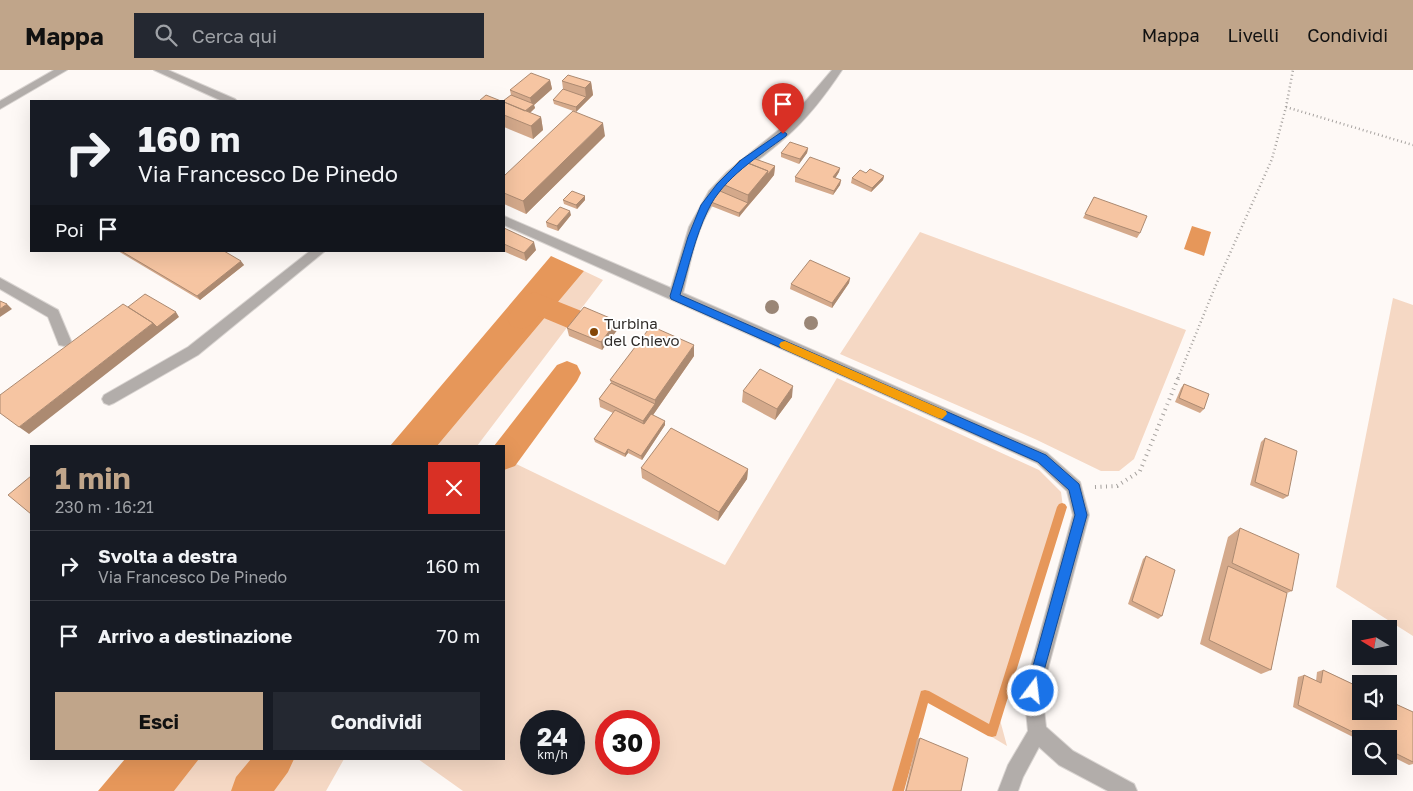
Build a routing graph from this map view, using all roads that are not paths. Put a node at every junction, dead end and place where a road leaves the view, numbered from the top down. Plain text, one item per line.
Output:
1 (62, 70) edge
2 (159, 70) edge
3 (837, 70) edge
4 (229, 100) edge
5 (0, 106) edge
6 (505, 220) edge
7 (319, 252) edge
8 (0, 283) edge
9 (675, 296) junction
10 (64, 341) dead end
11 (109, 399) dead end
12 (1038, 732) junction
13 (1008, 791) edge
14 (1127, 791) edge

1 - 5 street
2 - 4 street
3 - 9 street
6 - 9 street
7 - 11 street
8 - 10 street
9 - 12 street
12 - 13 street
12 - 14 street

